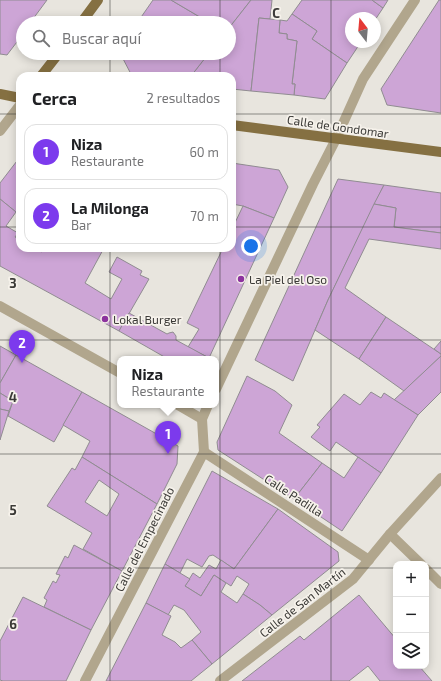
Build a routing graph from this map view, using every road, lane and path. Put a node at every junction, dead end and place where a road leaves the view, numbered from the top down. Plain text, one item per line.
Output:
1 (98, 0) edge
2 (415, 0) edge
3 (86, 16) edge
4 (54, 60) edge
5 (44, 72) edge
6 (0, 94) edge
7 (16, 97) edge
8 (16, 110) edge
9 (236, 126) edge
10 (0, 131) edge
11 (336, 139) junction
12 (441, 152) edge
13 (0, 306) edge
14 (117, 371) edge
15 (219, 383) edge
16 (183, 408) edge
17 (207, 408) edge
18 (202, 419) junction
19 (204, 452) junction
20 (441, 478) edge
21 (390, 534) junction
22 (369, 560) junction
23 (418, 561) edge
24 (429, 572) edge
25 (441, 584) edge
26 (85, 681) edge
27 (220, 681) edge

1 - 3 main road
2 - 11 street
4 - 5 main road
6 - 7 main road
8 - 10 street
9 - 11 main road, Calle de Gondomar
11 - 12 main road, Calle de Gondomar
11 - 15 street
13 - 14 street
16 - 18 street
17 - 18 street
18 - 19 street
19 - 22 street, Calle Padilla
19 - 26 street, Calle del Empecinado
20 - 21 street, Calle de San Martín
21 - 22 street, Calle de San Martín
21 - 23 street
22 - 27 street, Calle de San Martín
24 - 25 street

